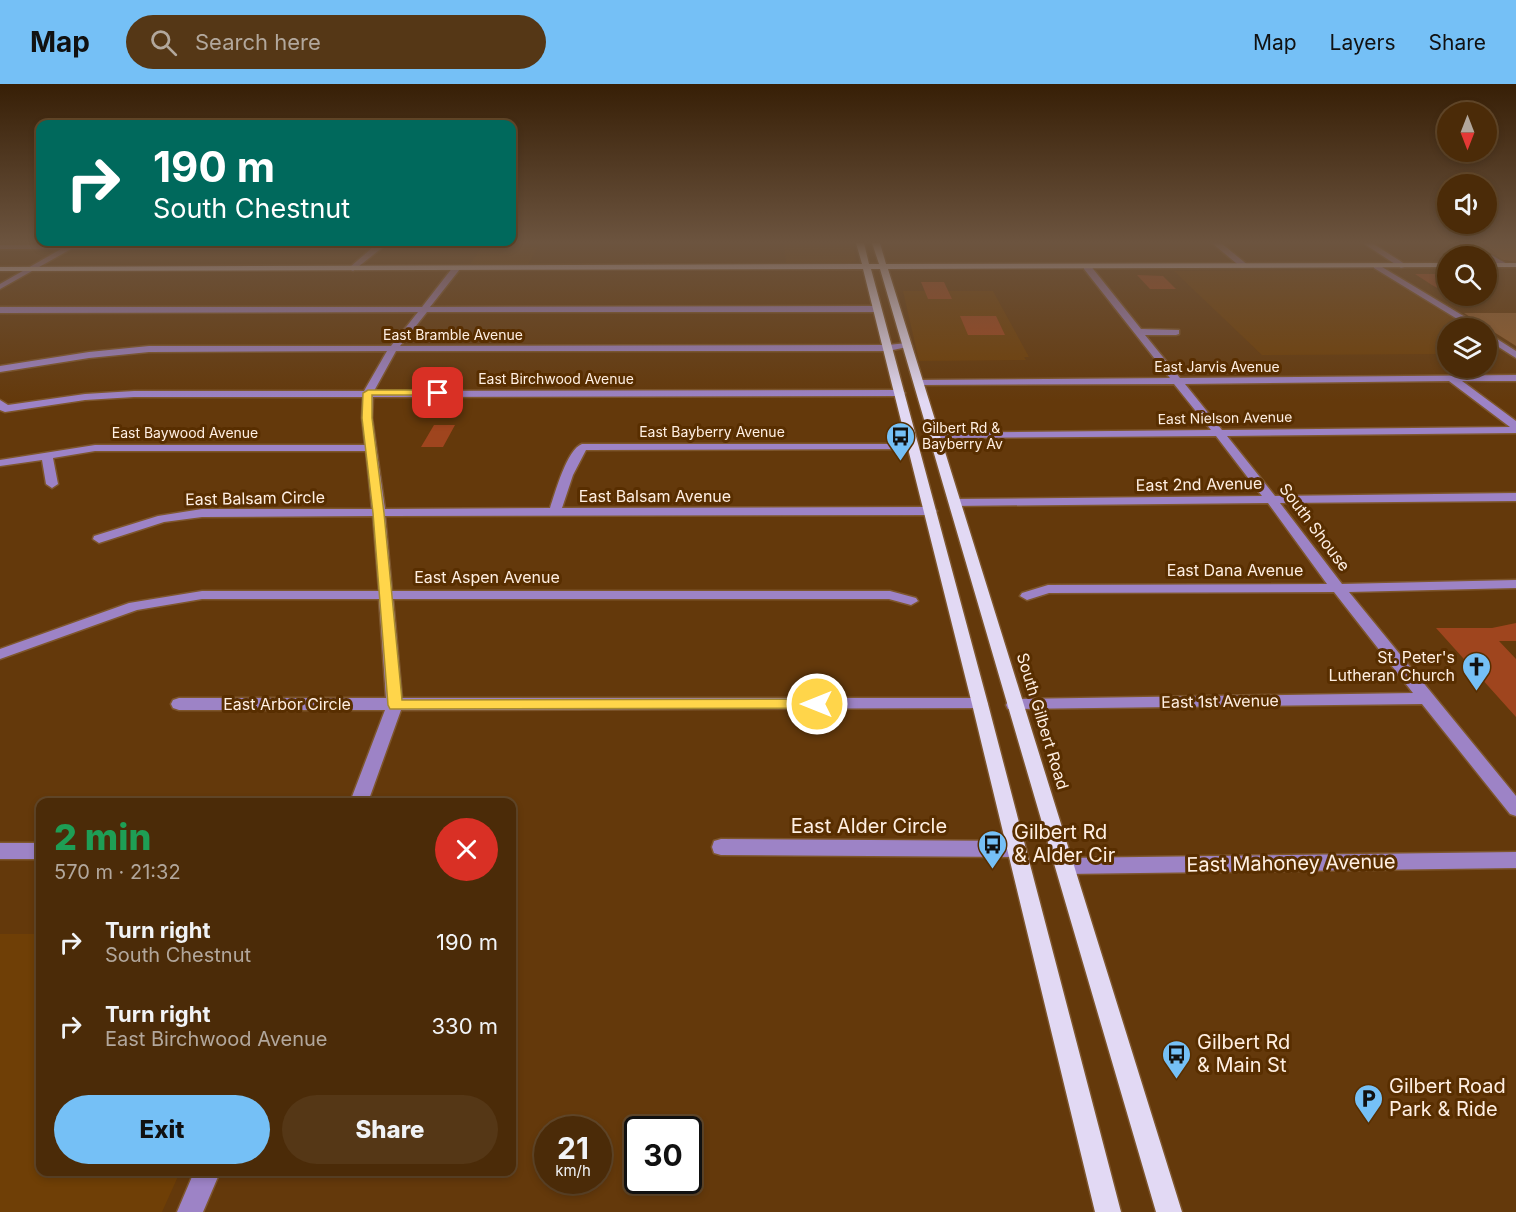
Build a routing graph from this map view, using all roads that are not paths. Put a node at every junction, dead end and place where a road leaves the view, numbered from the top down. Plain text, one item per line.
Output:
1 (435, 296) edge
2 (873, 296) edge
3 (893, 296) edge
4 (1109, 296) edge
5 (1425, 296) edge
6 (877, 309) junction
7 (0, 310) edge
8 (424, 310) junction
9 (1461, 318) edge
10 (1138, 332) junction
11 (1176, 332) dead end
12 (1497, 342) edge
13 (907, 346) junction
14 (888, 348) junction
15 (393, 349) junction
16 (1516, 355) edge
17 (0, 369) edge
18 (1451, 378) joint
19 (1497, 378) edge
20 (1516, 378) edge
21 (1178, 381) junction
22 (918, 383) junction
23 (368, 393) junction
24 (900, 393) junction
25 (0, 403) edge
26 (1516, 428) edge
27 (1220, 434) junction
28 (934, 436) junction
29 (914, 447) junction
30 (372, 448) junction
31 (47, 454) junction
32 (0, 463) edge
33 (52, 484) dead end
34 (1516, 497) edge
35 (1271, 500) junction
36 (954, 503) junction
37 (555, 512) junction
38 (931, 512) junction
39 (379, 513) junction
40 (99, 539) dead end
41 (1516, 584) edge
42 (1339, 588) junction
43 (386, 596) junction
44 (1027, 596) dead end
45 (911, 601) dead end
46 (0, 654) edge
47 (1426, 698) junction
48 (179, 704) dead end
49 (980, 704) junction
50 (395, 705) junction
51 (1014, 705) junction
52 (360, 798) edge
53 (1516, 809) edge
54 (721, 847) dead end
55 (1017, 849) junction
56 (0, 851) edge
57 (36, 851) edge
58 (1516, 860) edge
59 (1065, 866) junction
60 (205, 1176) edge
61 (189, 1212) edge
62 (1108, 1212) edge
63 (1169, 1212) edge

1 - 8 street
2 - 6 main road
3 - 13 main road, South Gilbert Road
4 - 10 street, South Shouse
5 - 9 street
6 - 8 street
6 - 14 main road
7 - 8 street
8 - 15 street
10 - 11 street
10 - 21 street, South Shouse
12 - 16 street
13 - 14 street, East Bramble Avenue
13 - 22 main road, South Gilbert Road
14 - 15 street, East Bramble Avenue
14 - 24 main road
15 - 17 street, East Bramble Avenue
15 - 23 street
18 - 21 street, East Jarvis Avenue
18 - 26 street, East Nielson Avenue
19 - 20 street, East Jarvis Avenue
21 - 22 street, East Jarvis Avenue
21 - 27 street, South Shouse
22 - 28 main road, South Gilbert Road
23 - 24 street, East Birchwood Avenue
23 - 25 street, East Birchwood Avenue
23 - 30 street
24 - 29 main road
26 - 27 street, East Nielson Avenue
27 - 28 street, East Nielson Avenue
27 - 35 street, South Shouse
28 - 36 main road, South Gilbert Road
29 - 37 street, East Bayberry Avenue
29 - 38 main road
30 - 31 street, East Baywood Avenue
30 - 39 street
31 - 32 street, East Baywood Avenue
31 - 33 street
34 - 35 street, East 2nd Avenue
35 - 36 street, East 2nd Avenue
35 - 42 street, South Shouse
36 - 51 main road, South Gilbert Road
37 - 38 street, East Balsam Avenue
37 - 39 street, East Balsam Avenue
38 - 49 main road
39 - 40 street, East Balsam Circle
39 - 43 street
41 - 42 street, East Dana Avenue
42 - 44 street, East Dana Avenue
42 - 47 street, South Shouse
43 - 45 street, East Aspen Avenue
43 - 46 street, East Aspen Avenue
43 - 50 street
47 - 51 street, East 1st Avenue
47 - 53 street, South Shouse
48 - 50 street, East Arbor Circle
49 - 50 street, East Arbor Circle
49 - 55 main road
50 - 52 street
51 - 59 main road, South Gilbert Road
54 - 55 street, East Alder Circle
55 - 62 main road
56 - 57 street
58 - 59 street, East Mahoney Avenue
59 - 63 main road, South Gilbert Road
60 - 61 street

